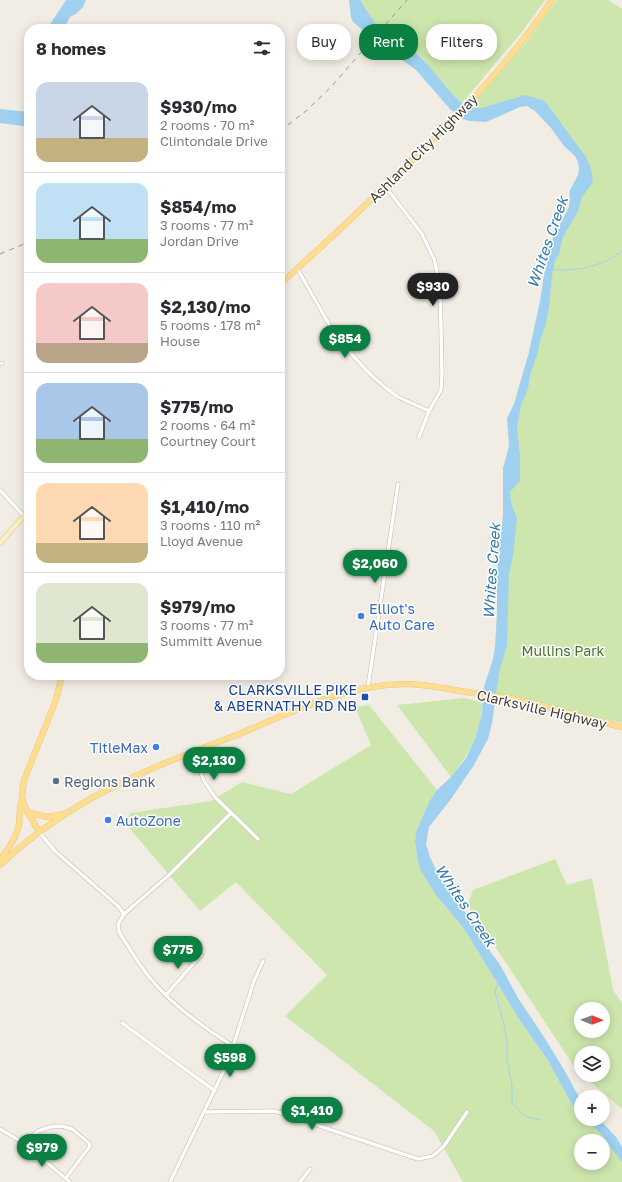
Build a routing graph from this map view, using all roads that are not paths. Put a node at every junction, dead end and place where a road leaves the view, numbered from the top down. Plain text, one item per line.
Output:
1 (552, 0) edge
2 (385, 186) junction
3 (297, 268) junction
4 (285, 279) edge
5 (429, 411) junction
6 (419, 437) dead end
7 (398, 484) dead end
8 (0, 490) edge
9 (24, 516) joint
10 (0, 543) edge
11 (61, 680) edge
12 (368, 687) junction
13 (622, 727) edge
14 (193, 752) junction
15 (22, 797) junction
16 (27, 812) junction
17 (231, 812) junction
18 (66, 814) junction
19 (39, 832) junction
20 (258, 839) dead end
21 (0, 860) edge
22 (0, 865) edge
23 (124, 914) junction
24 (201, 955) dead end
25 (263, 961) dead end
26 (166, 995) junction
27 (122, 1023) dead end
28 (233, 1046) junction
29 (214, 1091) junction
30 (205, 1112) junction
31 (467, 1112) dead end
32 (0, 1129) edge
33 (25, 1144) junction
34 (310, 1169) dead end
35 (68, 1181) edge
36 (171, 1182) edge
37 (300, 1182) edge

1 - 2 main road, Ashland City Highway
2 - 3 main road, Ashland City Highway
2 - 5 street
3 - 4 main road, Ashland City Highway
3 - 5 street
5 - 6 street
7 - 12 street
8 - 9 street
9 - 10 street
11 - 15 main road
12 - 13 main road, Clarksville Highway
12 - 14 main road, Clarksville Highway
14 - 17 street
14 - 18 main road, Clarksville Highway
15 - 16 main road
15 - 21 main road
16 - 18 main road
16 - 19 main road
17 - 20 street
17 - 23 street
18 - 19 main road, Clarksville Highway
19 - 22 main road, Clarksville Highway
19 - 23 street
23 - 26 street
24 - 26 street
25 - 28 street
26 - 28 street
27 - 29 street
28 - 29 street
29 - 30 street
30 - 31 street
30 - 36 street
32 - 33 street
33 - 35 street
33 - 35 street
34 - 37 street

